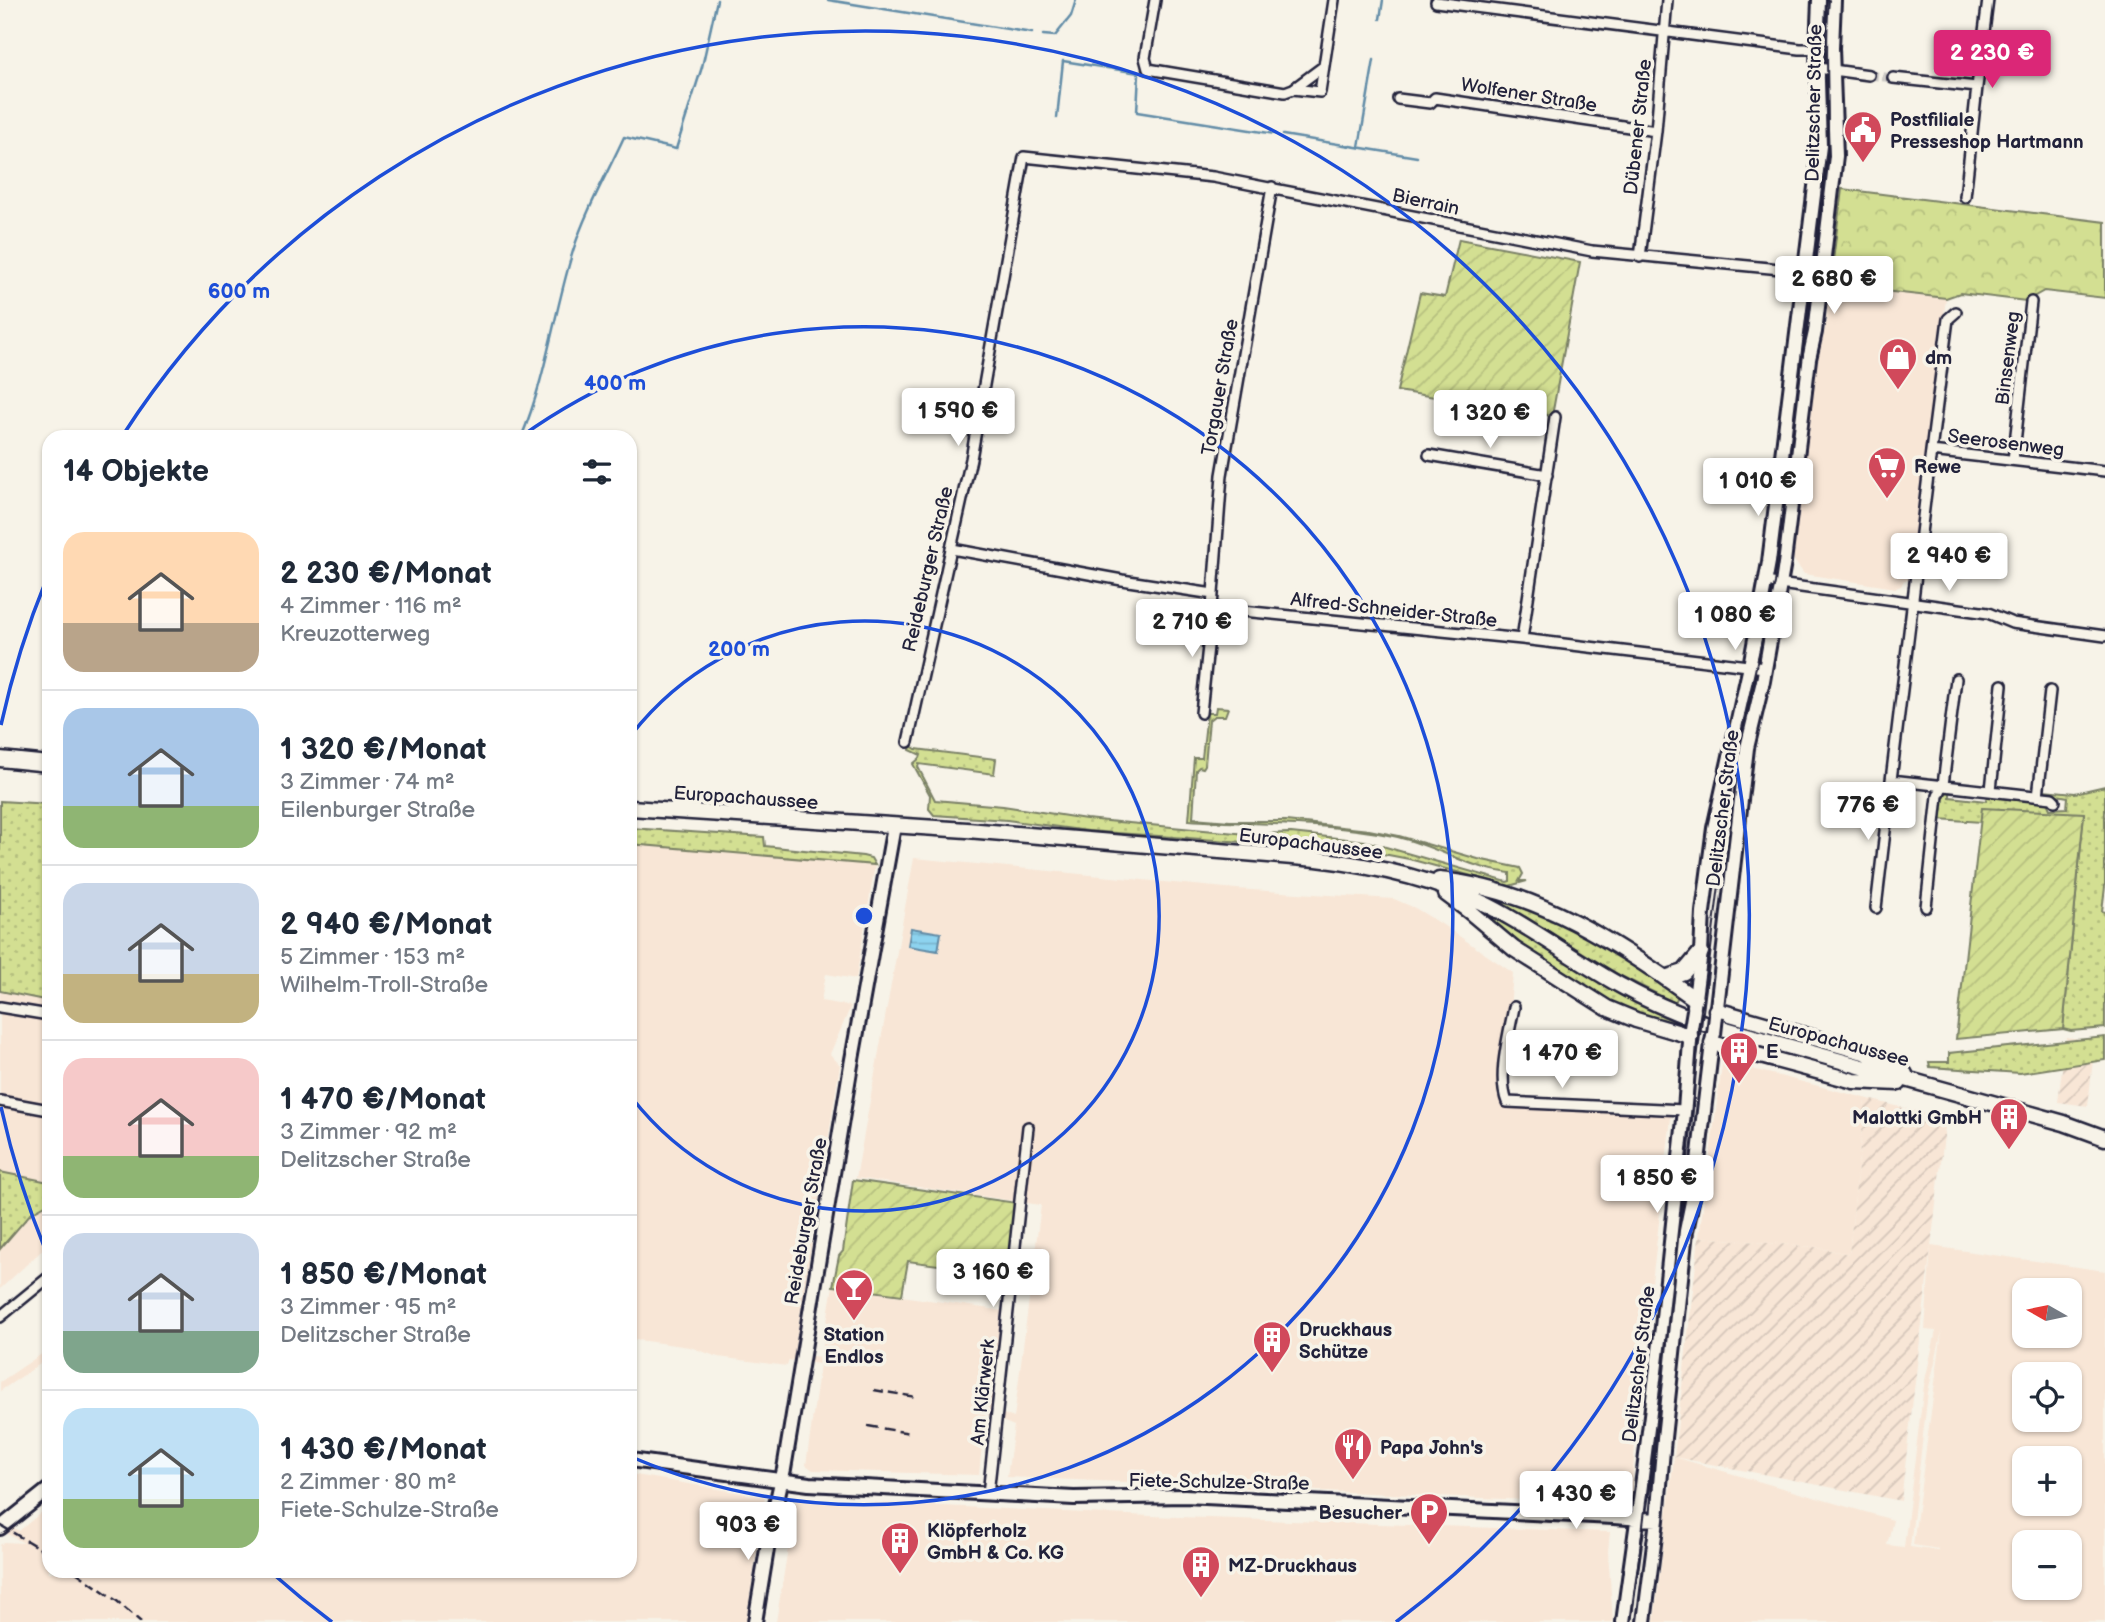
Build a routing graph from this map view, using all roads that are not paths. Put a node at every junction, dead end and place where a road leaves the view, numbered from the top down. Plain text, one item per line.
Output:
1 (1155, 0) edge
2 (1335, 0) edge
3 (1667, 0) edge
4 (1819, 0) edge
5 (1834, 0) edge
6 (1988, 0) edge
7 (1436, 2) dead end
8 (1664, 32) junction
9 (1817, 49) junction
10 (1324, 66) junction
11 (1818, 68) junction
12 (1832, 70) junction
13 (1869, 75) tunnel mouth
14 (1893, 78) tunnel mouth
15 (1977, 87) junction
16 (1293, 89) junction
17 (1398, 99) dead end
18 (1656, 131) junction
19 (1024, 157) joint
20 (1272, 187) junction
21 (1965, 197) dead end
22 (1640, 257) junction
23 (1804, 273) junction
24 (1822, 276) junction
25 (2031, 302) dead end
26 (1956, 312) dead end
27 (1555, 417) dead end
28 (1931, 450) junction
29 (1429, 455) dead end
30 (2013, 460) junction
31 (2105, 471) edge
32 (1546, 475) junction
33 (952, 549) junction
34 (1765, 582) junction
35 (1780, 584) junction
36 (1213, 594) junction
37 (1912, 603) junction
38 (1212, 608) junction
39 (2105, 635) edge
40 (1522, 639) junction
41 (1750, 666) junction
42 (1765, 668) junction
43 (1956, 679) dead end
44 (2002, 685) dead end
45 (2050, 691) dead end
46 (1201, 713) dead end
47 (908, 742) dead end
48 (0, 759) edge
49 (42, 763) edge
50 (1891, 780) junction
51 (1943, 785) junction
52 (1991, 790) junction
53 (2038, 796) junction
54 (2055, 801) dead end
55 (637, 808) edge
56 (894, 826) junction
57 (1421, 879) junction
58 (1927, 907) dead end
59 (1876, 908) dead end
60 (1701, 952) junction
61 (1665, 978) junction
62 (1694, 1004) junction
63 (0, 1007) edge
64 (1514, 1007) dead end
65 (1716, 1013) junction
66 (42, 1015) edge
67 (1691, 1032) junction
68 (1713, 1038) junction
69 (1918, 1083) junction
70 (0, 1101) edge
71 (42, 1109) edge
72 (1685, 1110) junction
73 (1028, 1126) dead end
74 (2105, 1138) edge
75 (42, 1283) edge
76 (0, 1317) edge
77 (637, 1461) edge
78 (780, 1480) junction
79 (988, 1494) junction
80 (42, 1495) edge
81 (1637, 1518) junction
82 (1657, 1520) junction
83 (0, 1528) edge
84 (755, 1622) edge
85 (1623, 1622) edge
86 (1644, 1622) edge

1 - 16 street
2 - 10 street
3 - 8 street, Dübener Straße
4 - 9 main road, Delitzscher Straße
5 - 12 main road, Delitzscher Straße
6 - 15 street
7 - 8 street
8 - 9 street
8 - 18 street, Dübener Straße
9 - 11 main road, Delitzscher Straße
10 - 16 street
10 - 16 street
11 - 12 street
11 - 23 main road, Delitzscher Straße
12 - 13 street
12 - 24 main road, Delitzscher Straße
14 - 15 street
15 - 21 street
17 - 18 street, Wolfener Straße
18 - 22 street, Dübener Straße
19 - 20 street, Bierrain
19 - 33 street, Reideburger Straße
20 - 22 street, Bierrain
20 - 36 street, Torgauer Straße
22 - 23 street, Bierrain
23 - 24 street, Bierrain
23 - 34 main road, Delitzscher Straße
24 - 35 main road, Delitzscher Straße
25 - 30 street, Binsenweg
26 - 28 street
27 - 32 street
28 - 30 street, Seerosenweg
28 - 37 street, Seerosenweg
29 - 32 street
30 - 31 street, Seerosenweg
32 - 40 street
33 - 36 street
33 - 47 street, Reideburger Straße
34 - 35 street
34 - 41 main road, Delitzscher Straße
35 - 37 street
35 - 42 main road, Delitzscher Straße
36 - 38 street
37 - 39 street
37 - 50 street, Seerosenweg
38 - 40 street, Alfred-Schneider-Straße
38 - 46 street
40 - 41 street, Alfred-Schneider-Straße
41 - 42 street, Alfred-Schneider-Straße
41 - 60 main road, Delitzscher Straße
42 - 65 main road, Delitzscher Straße
43 - 51 street
44 - 52 street
45 - 53 street
48 - 49 main road
50 - 51 street
50 - 59 street, Seerosenweg
51 - 52 street
51 - 58 street
52 - 53 street
53 - 54 street
55 - 56 main road, Europachaussee
56 - 57 main road, Europachaussee
56 - 78 main road, Reideburger Straße
57 - 61 main road
57 - 67 main road
57 - 69 main road, Europachaussee
60 - 61 main road
60 - 62 main road, Delitzscher Straße
61 - 62 main road
62 - 65 main road
62 - 67 main road, Delitzscher Straße, bridge
63 - 66 street
64 - 72 street
65 - 68 main road, Delitzscher Straße, bridge
65 - 69 main road
67 - 68 main road
67 - 72 main road, Delitzscher Straße
68 - 69 main road
68 - 82 main road, Delitzscher Straße
69 - 74 main road, Europachaussee
70 - 71 street
72 - 81 main road, Delitzscher Straße
73 - 79 street, Am Klärwerk
75 - 76 street
77 - 78 main road, Fiete-Schulze-Straße
78 - 79 main road, Fiete-Schulze-Straße
78 - 84 main road, Reideburger Straße
79 - 81 main road, Fiete-Schulze-Straße
80 - 83 main road
81 - 82 main road, Fiete-Schulze-Straße
81 - 85 main road, Delitzscher Straße
82 - 86 main road, Delitzscher Straße

